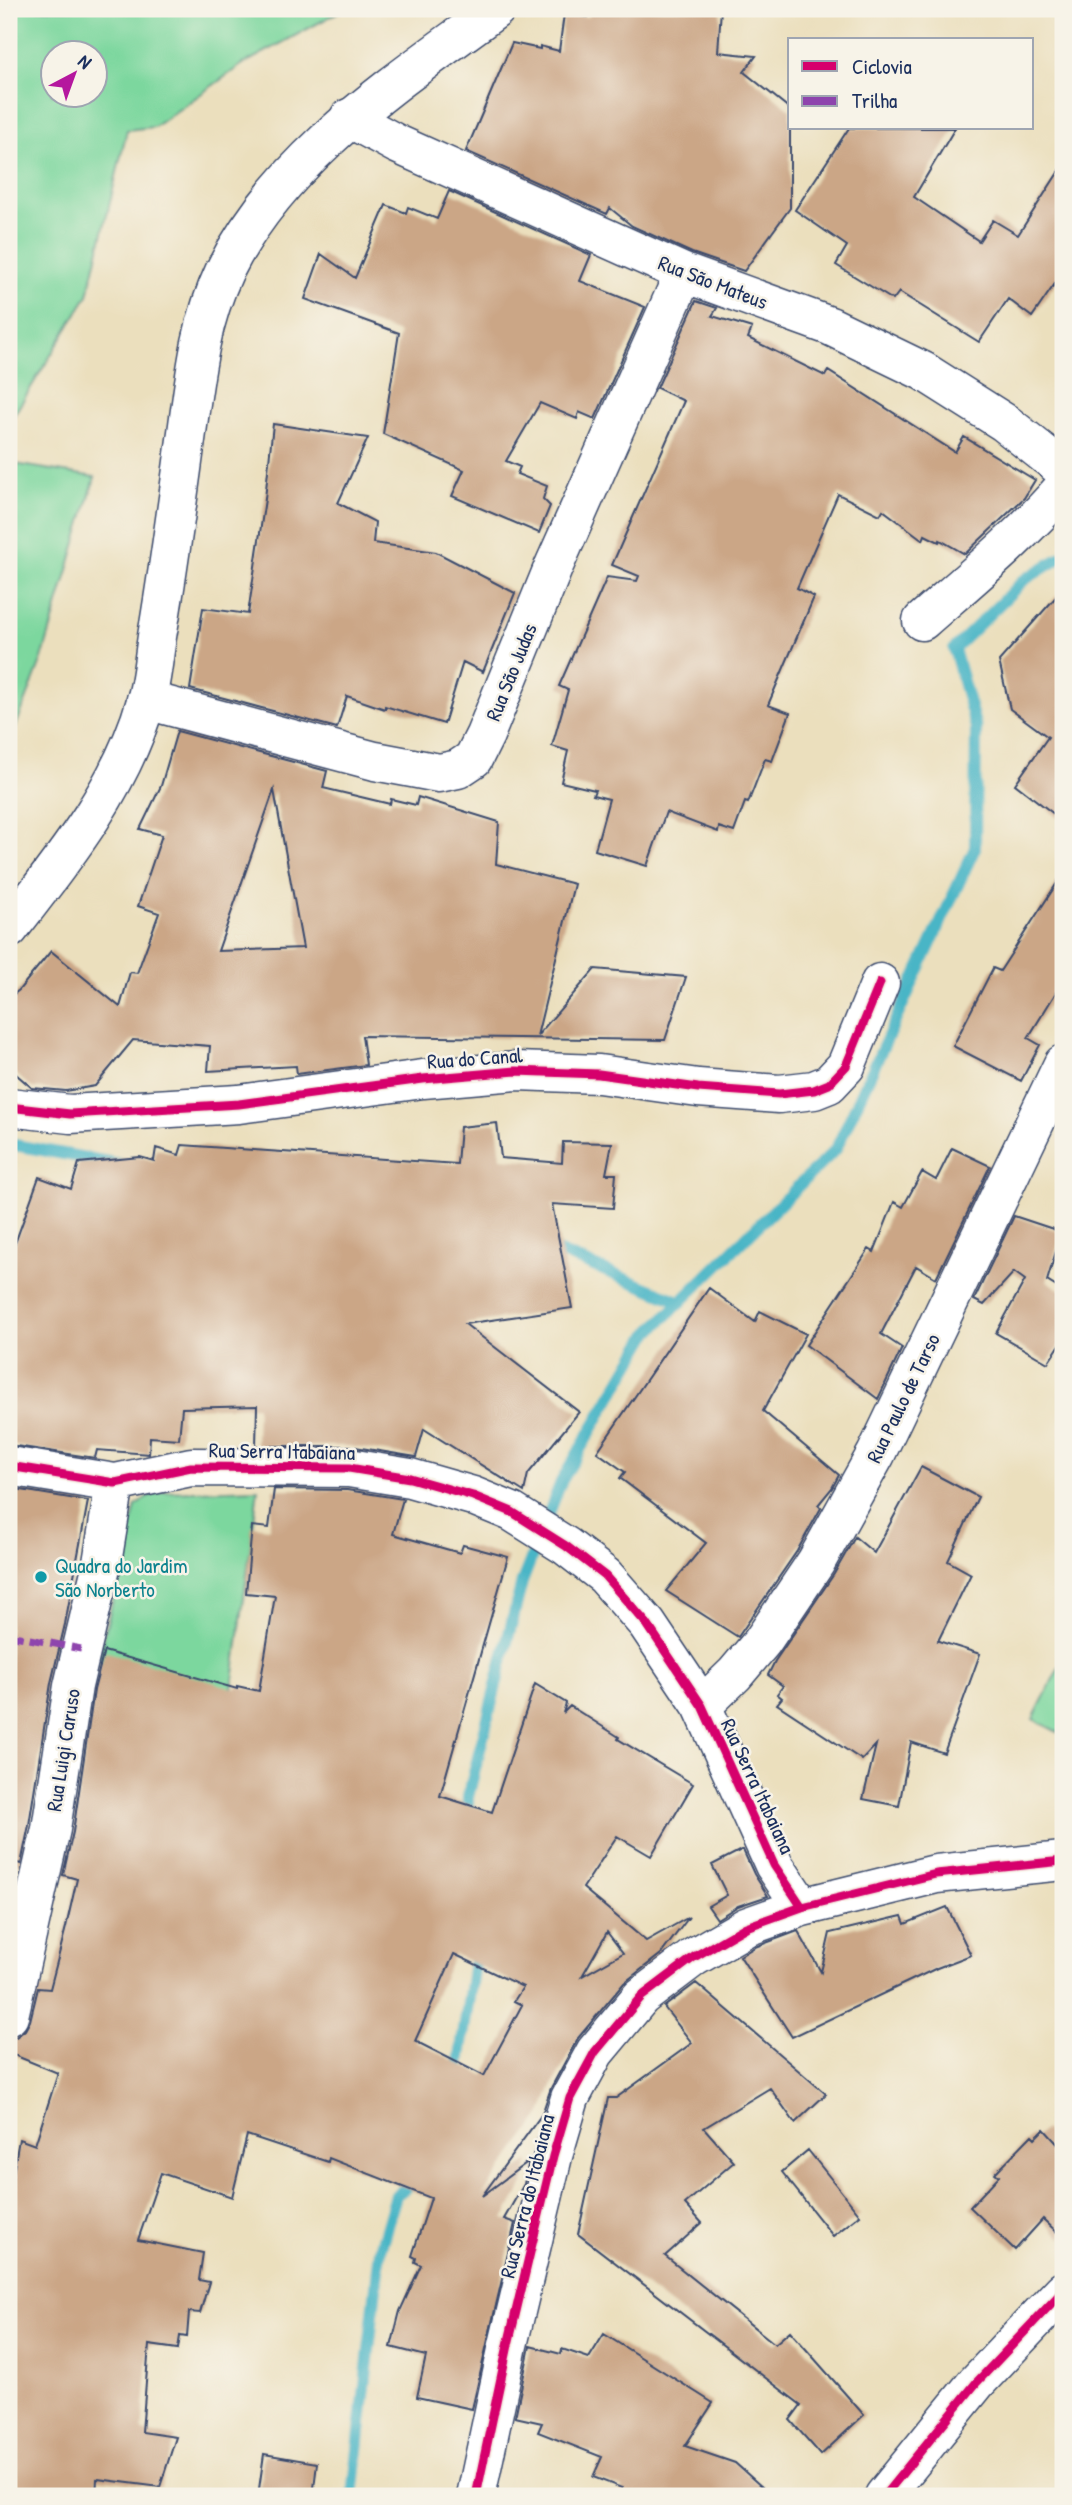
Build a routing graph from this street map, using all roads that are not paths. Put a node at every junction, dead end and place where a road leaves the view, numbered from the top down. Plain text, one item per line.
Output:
1 (496, 9) edge
2 (349, 118) junction
3 (684, 273) junction
4 (1063, 468) edge
5 (1063, 488) edge
6 (922, 621) dead end
7 (146, 700) junction
8 (9, 929) edge
9 (880, 983) dead end
10 (1063, 1064) edge
11 (9, 1107) edge
12 (9, 1465) edge
13 (115, 1483) junction
14 (702, 1706) junction
15 (1063, 1861) edge
16 (802, 1907) junction
17 (9, 2017) edge
18 (1063, 2291) edge
19 (476, 2496) edge
20 (884, 2496) edge

1 - 2 street
2 - 3 street, Rua São Mateus
2 - 7 street
3 - 4 street, Rua São Mateus
3 - 7 street, Rua São Judas
5 - 6 street
7 - 8 street
9 - 11 street, Rua do Canal
10 - 14 street, Rua Paulo de Tarso
12 - 13 street, Rua Serra Itabaiana
13 - 14 street, Rua Serra Itabaiana
13 - 17 street, Rua Luigi Caruso
14 - 16 street, Rua Serra Itabaiana
15 - 16 street, Rua Serra do Itabaiana
16 - 19 street, Rua Serra do Itabaiana
18 - 20 street

